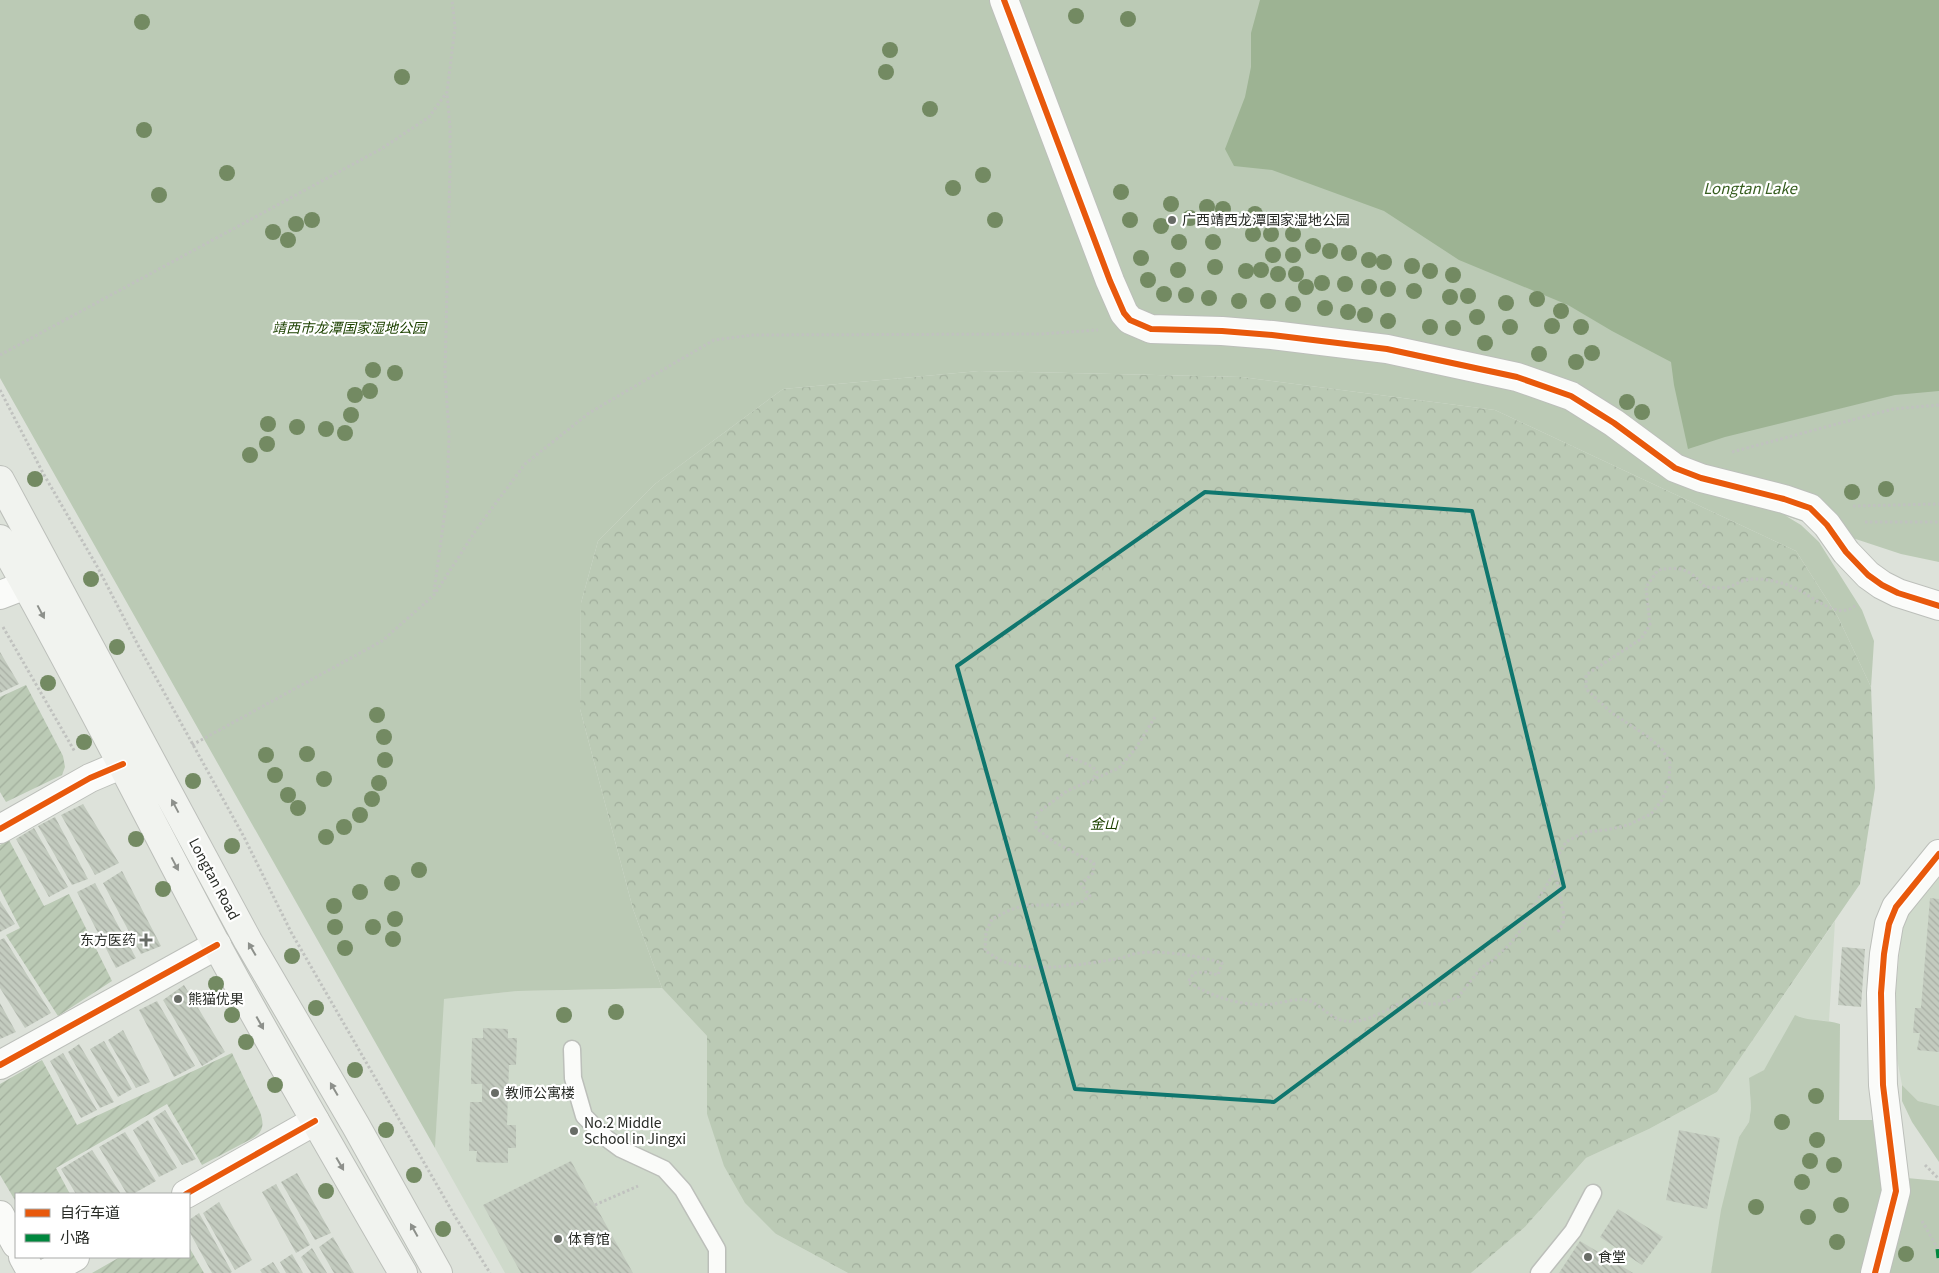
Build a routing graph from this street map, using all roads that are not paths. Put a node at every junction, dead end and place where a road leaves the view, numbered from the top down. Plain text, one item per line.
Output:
1 (1004, 0) edge
2 (0, 480) edge
3 (0, 539) edge
4 (26, 585) junction
5 (0, 595) edge
6 (1939, 606) edge
7 (122, 764) junction
8 (0, 829) edge
9 (1939, 854) edge
10 (217, 945) junction
11 (572, 1049) dead end
12 (0, 1065) edge
13 (315, 1121) junction
14 (188, 1193) edge
15 (1593, 1193) dead end
16 (0, 1215) edge
17 (15, 1242) edge
18 (24, 1258) edge
19 (73, 1258) edge
20 (32, 1273) edge
21 (46, 1273) edge
22 (403, 1273) edge
23 (438, 1273) edge
24 (717, 1273) edge
25 (1539, 1273) edge
26 (1875, 1273) edge

1 - 6 street
23 -> 2 main road, Longtan Road
3 - 4 main road, Longtan Road
4 - 5 street
4 -> 7 main road, Longtan Road
7 - 8 street
7 -> 10 main road, Longtan Road
9 - 26 street
10 - 12 street
10 -> 13 main road, Longtan Road
11 - 24 lane
13 - 14 street
13 -> 22 main road, Longtan Road
15 - 25 lane
16 - 17 street
18 - 20 street
19 - 21 street

